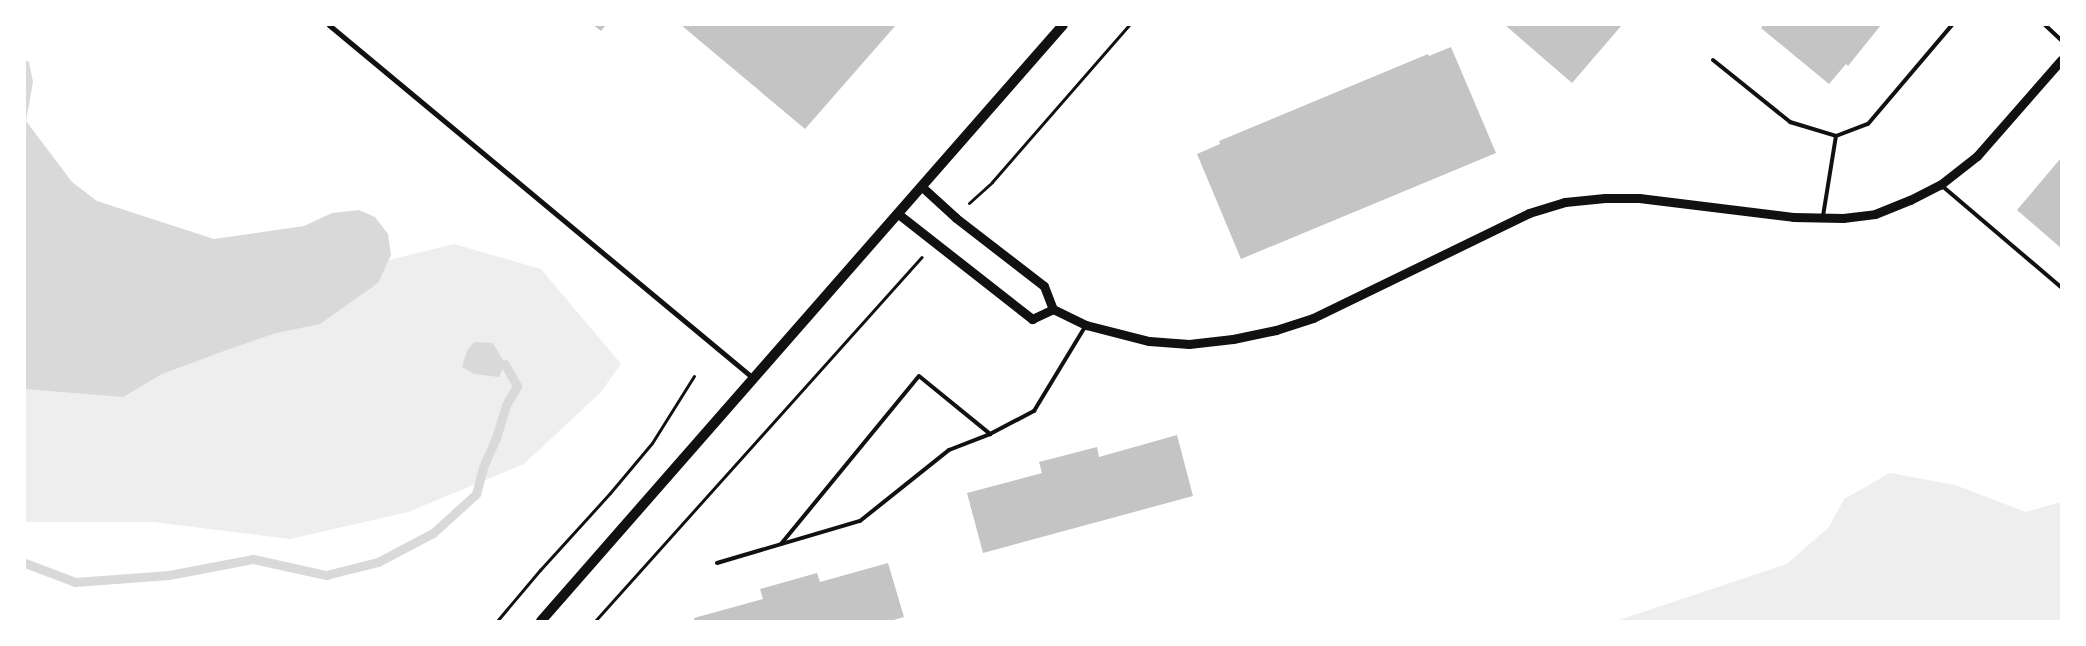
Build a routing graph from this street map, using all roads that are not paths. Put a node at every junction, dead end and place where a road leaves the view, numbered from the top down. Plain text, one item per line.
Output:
1 (329, 25) edge
2 (1063, 25) edge
3 (1952, 25) edge
4 (2045, 25) edge
5 (2061, 40) edge
6 (1713, 60) dead end
7 (2061, 60) edge
8 (1836, 136) junction
9 (1940, 185) junction
10 (921, 186) junction
11 (897, 213) junction
12 (1823, 217) junction
13 (2061, 287) edge
14 (1053, 309) junction
15 (1086, 326) junction
16 (752, 378) junction
17 (990, 434) junction
18 (781, 544) junction
19 (717, 563) dead end
20 (541, 621) edge

1 - 16 street
2 - 10 main road
3 - 8 lane
4 - 5 lane
6 - 8 lane
7 - 9 street
8 - 12 lane
9 - 12 street
9 - 13 lane
10 - 11 main road
10 - 14 street
11 - 14 street
11 - 16 main road
12 - 15 street
14 - 15 street
15 - 17 lane
16 - 20 main road
17 - 18 lane
17 - 18 lane
18 - 19 lane

